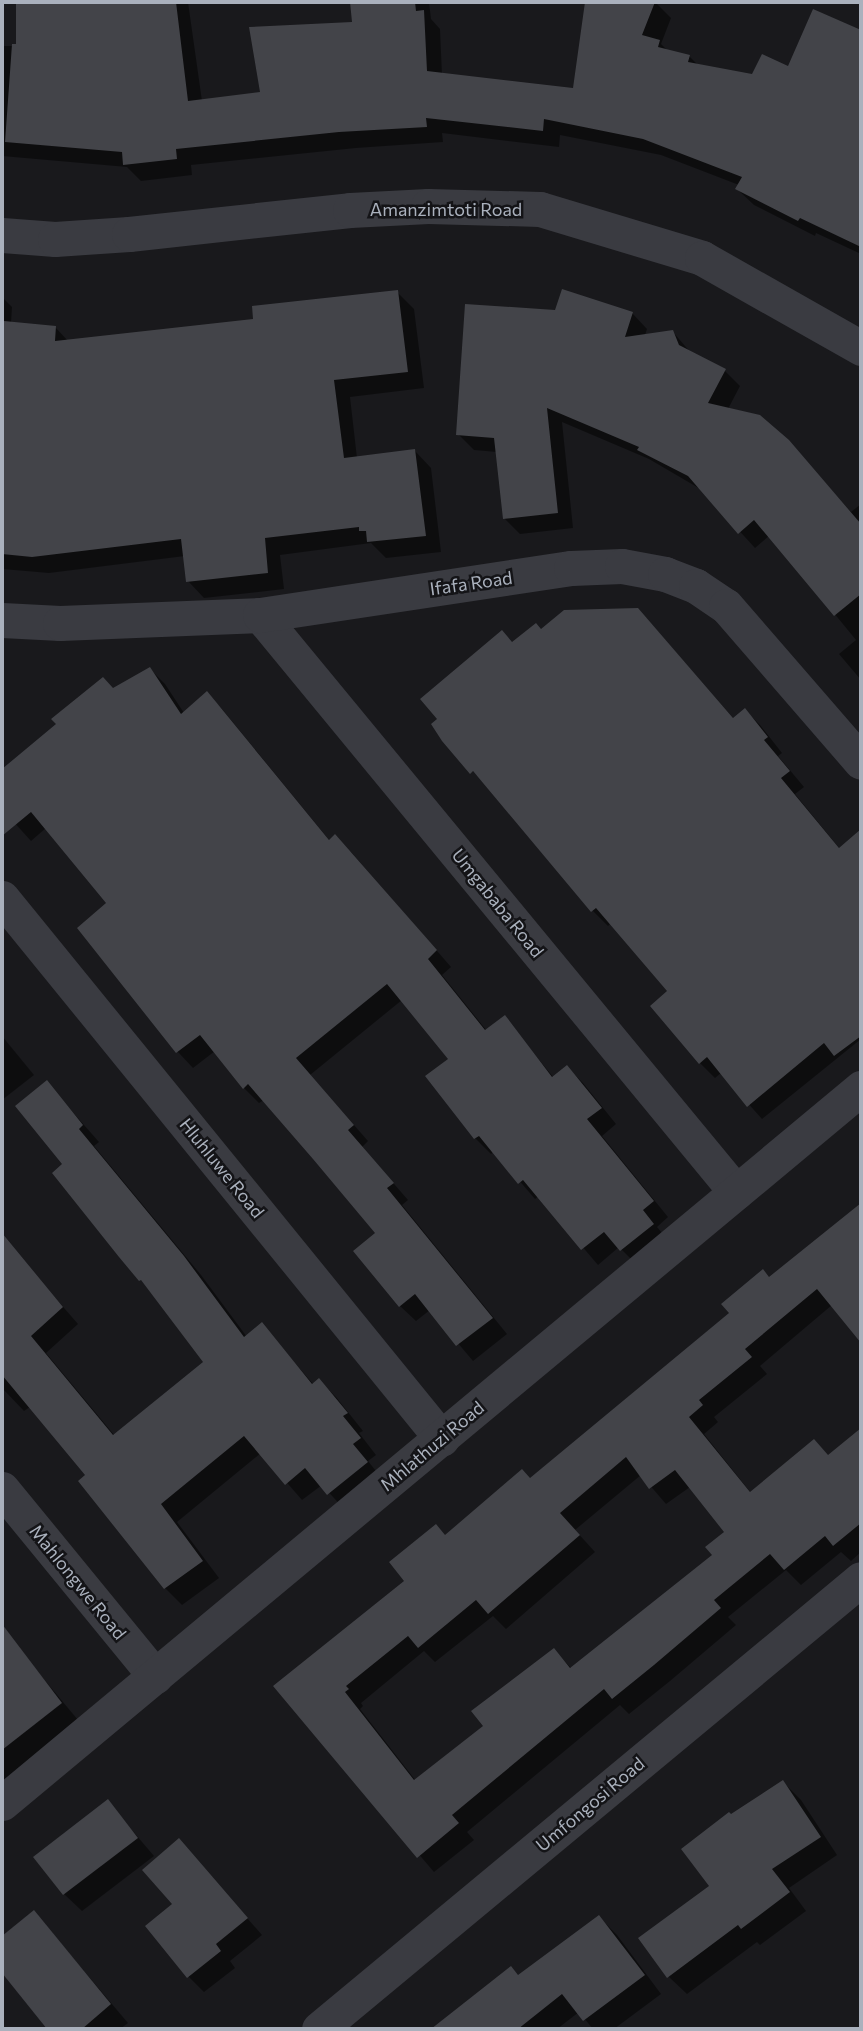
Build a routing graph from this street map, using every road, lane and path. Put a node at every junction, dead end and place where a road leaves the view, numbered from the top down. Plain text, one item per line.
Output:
1 (2, 235) edge
2 (861, 348) edge
3 (260, 615) junction
4 (2, 620) edge
5 (861, 762) edge
6 (2, 898) edge
7 (861, 1088) edge
8 (736, 1192) junction
9 (442, 1439) junction
10 (2, 1489) edge
11 (861, 1579) edge
12 (155, 1676) junction
13 (2, 1803) edge
14 (319, 2029) edge

1 - 2 street, Amanzimtoti Road
3 - 4 street, Ifafa Road
3 - 5 street, Ifafa Road
3 - 8 street, Umgababa Road
6 - 9 street, Hluhluwe Road
7 - 8 street, Mhlathuzi Road
8 - 9 street, Mhlathuzi Road
9 - 12 street, Mhlathuzi Road
10 - 12 street, Mahlongwe Road
11 - 14 street, Umfongosi Road
12 - 13 street, Mhlathuzi Road

